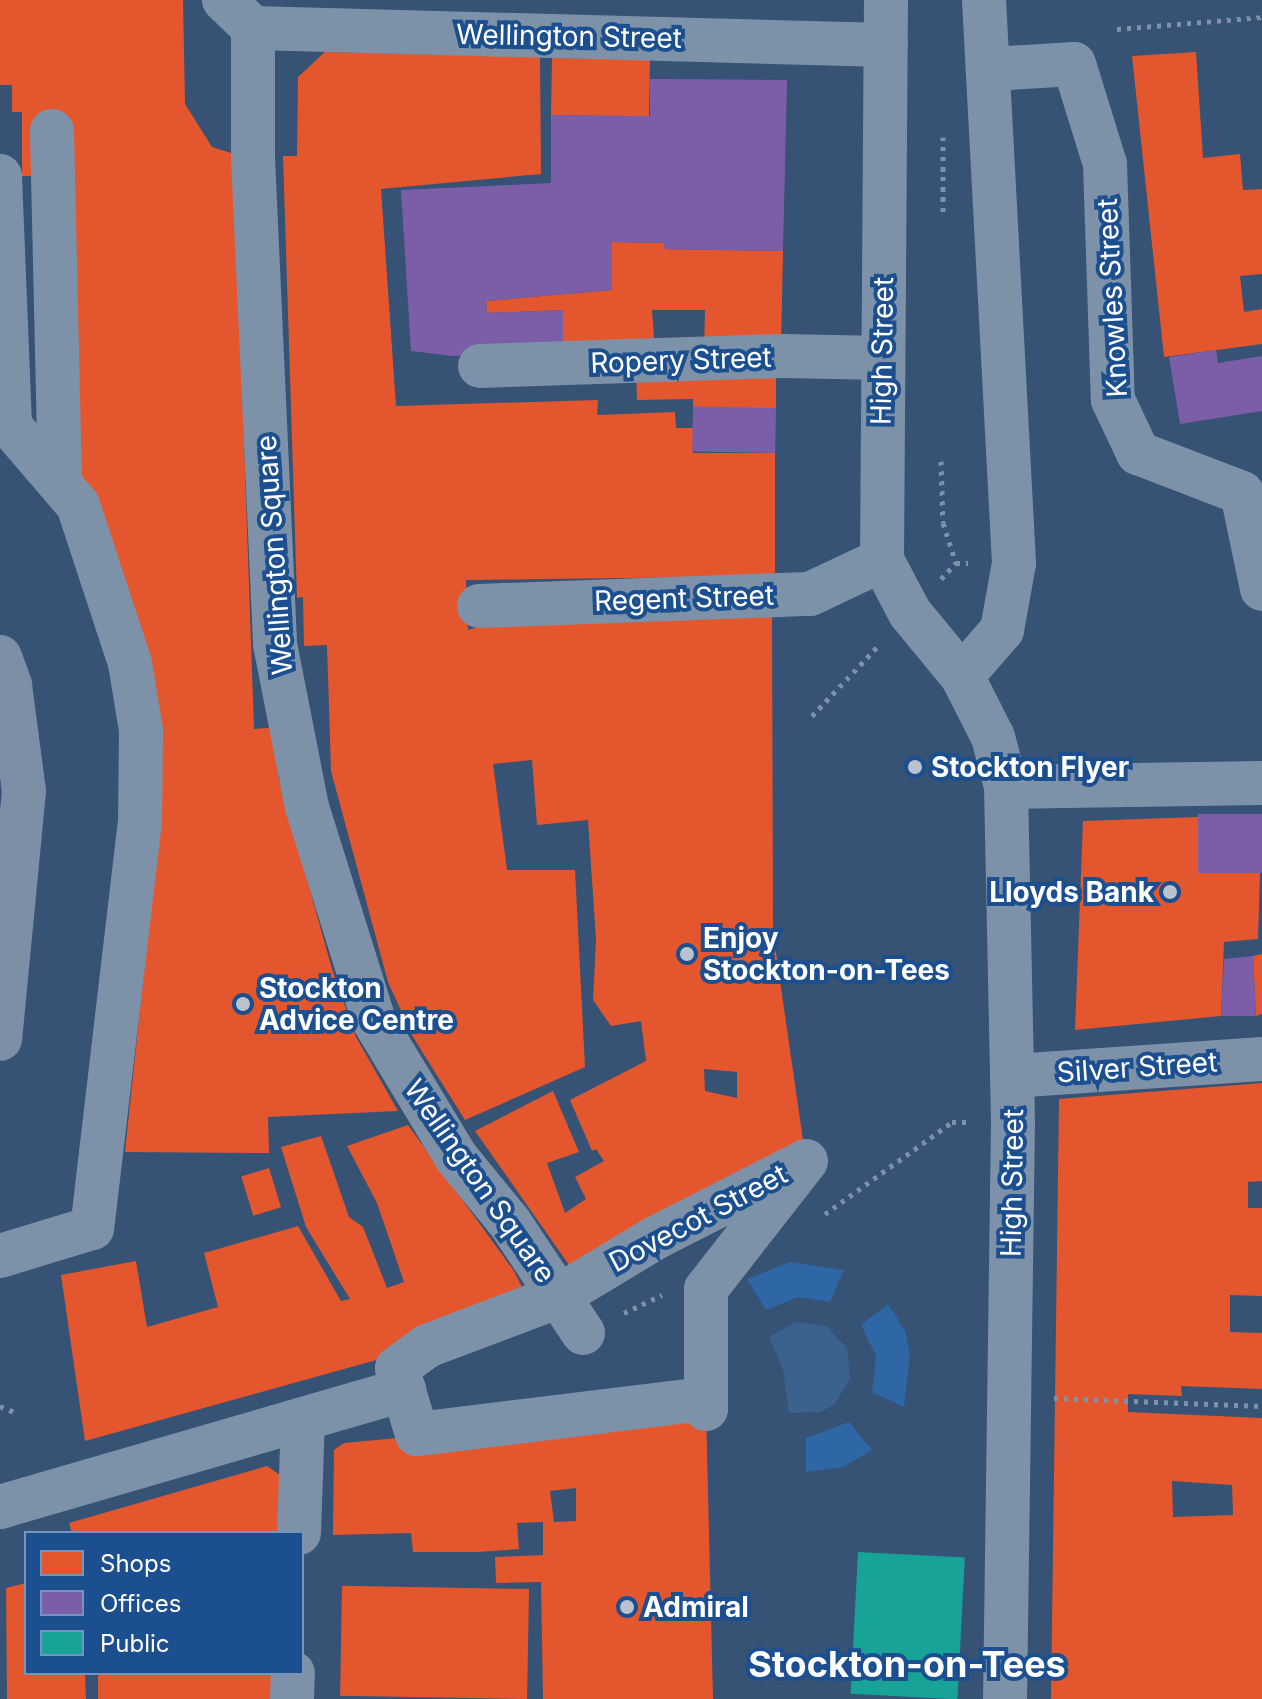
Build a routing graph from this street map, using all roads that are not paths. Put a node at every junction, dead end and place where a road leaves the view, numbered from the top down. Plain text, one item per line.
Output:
1 (886, 0) edge
2 (984, 0) edge
3 (238, 14) edge
4 (886, 45) junction
5 (991, 69) junction
6 (52, 131) dead end
7 (0, 176) edge
8 (882, 358) junction
9 (480, 366) dead end
10 (60, 481) junction
11 (882, 560) junction
12 (1262, 589) edge
13 (479, 606) dead end
14 (0, 657) edge
15 (962, 676) junction
16 (1262, 783) edge
17 (1006, 787) junction
18 (2, 1011) edge
19 (1262, 1059) edge
20 (1012, 1076) junction
21 (0, 1256) edge
22 (559, 1296) junction
23 (583, 1333) dead end
24 (404, 1390) junction
25 (303, 1419) junction
26 (0, 1507) edge
27 (299, 1531) edge
28 (293, 1675) edge
29 (292, 1699) edge
30 (1005, 1699) edge

1 - 4 street, High Street
2 - 5 street
3 - 4 street, Wellington Street
3 - 22 street, Wellington Square
4 - 8 street, High Street
5 - 12 street, Knowles Street
5 - 15 street
6 - 10 street
7 - 10 street
8 - 9 street, Ropery Street
8 - 11 street, High Street
10 - 21 street
11 - 13 street, Regent Street
11 - 15 street, High Street
14 - 18 main road
15 - 17 street, High Street
16 - 17 street
17 - 20 street, High Street
19 - 20 street, Silver Street
20 - 30 street, High Street
22 - 23 street, Wellington Square
22 - 24 street, Dovecot Street
22 - 24 street, Dovecot Street
24 - 25 street
25 - 26 street
25 - 27 street
28 - 29 street

